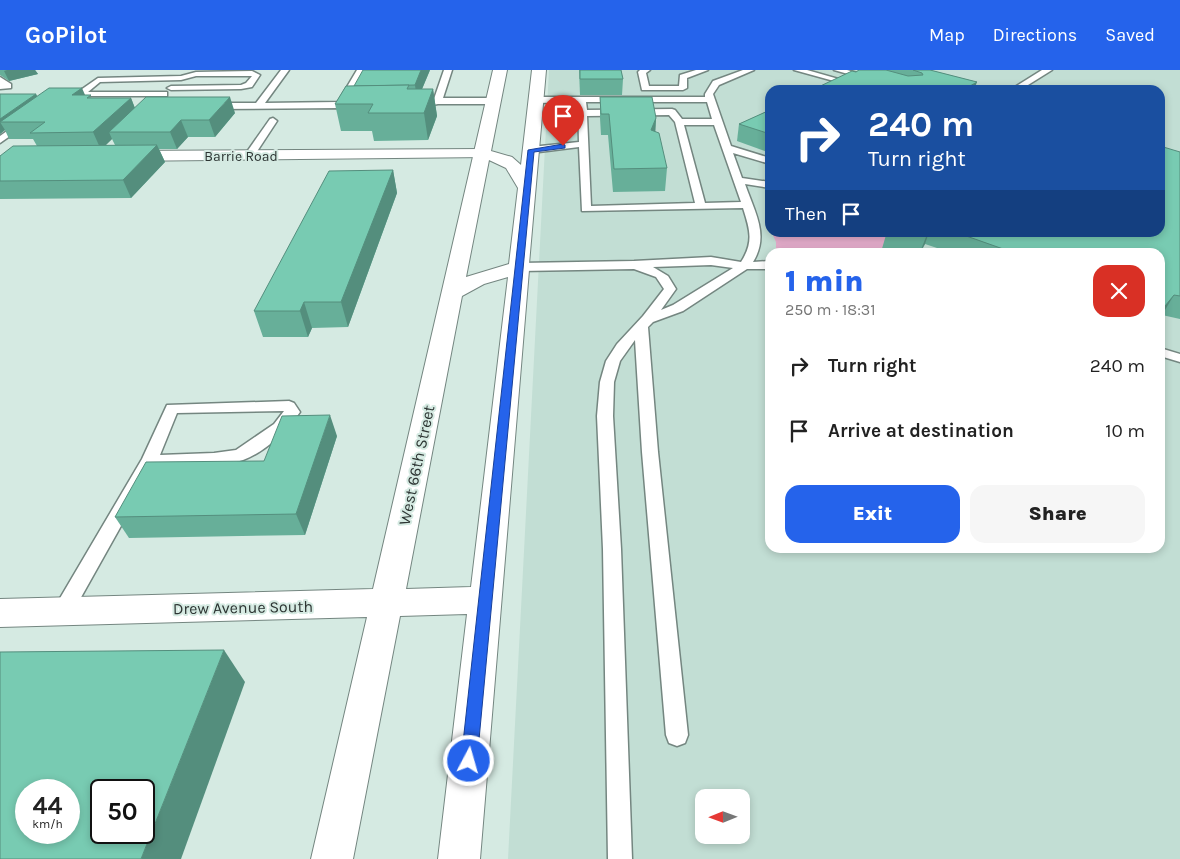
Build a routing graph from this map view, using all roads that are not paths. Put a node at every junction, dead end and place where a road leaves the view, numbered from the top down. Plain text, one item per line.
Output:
1 (285, 70) edge
2 (361, 70) edge
3 (448, 70) edge
4 (500, 70) edge
5 (539, 70) edge
6 (646, 70) edge
7 (704, 70) edge
8 (798, 70) edge
9 (838, 70) edge
10 (741, 71) edge
11 (93, 72) dead end
12 (1030, 72) dead end
13 (1043, 72) edge
14 (0, 78) edge
15 (181, 78) junction
16 (856, 85) edge
17 (894, 85) edge
18 (1022, 85) edge
19 (0, 87) edge
20 (645, 88) junction
21 (68, 90) edge
22 (168, 91) junction
23 (648, 99) junction
24 (710, 99) junction
25 (537, 100) junction
26 (582, 100) junction
27 (157, 101) edge
28 (438, 101) junction
29 (494, 102) junction
30 (341, 105) junction
31 (258, 106) junction
32 (199, 107) edge
33 (364, 108) edge
34 (404, 108) edge
35 (583, 113) junction
36 (32, 117) edge
37 (273, 121) dead end
38 (679, 122) junction
39 (717, 122) junction
40 (0, 140) edge
41 (585, 144) junction
42 (727, 148) junction
43 (531, 150) junction
44 (482, 154) junction
45 (248, 156) junction
46 (111, 157) edge
47 (765, 159) edge
48 (738, 180) junction
49 (765, 184) edge
50 (528, 190) junction
51 (747, 205) junction
52 (701, 206) junction
53 (765, 265) edge
54 (634, 266) junction
55 (744, 266) junction
56 (520, 268) junction
57 (453, 292) junction
58 (644, 323) junction
59 (1165, 354) edge
60 (1180, 358) edge
61 (149, 461) junction
62 (485, 600) junction
63 (386, 602) junction
64 (63, 611) junction
65 (0, 613) edge
66 (677, 736) dead end
67 (332, 859) edge
68 (459, 859) edge
69 (620, 859) edge

1 - 31 lane
2 - 30 lane
3 - 28 lane
4 - 29 main road, West 66th Street
5 - 25 main road
6 - 20 lane
7 - 20 lane
8 - 16 lane
9 - 17 lane
10 - 24 lane
11 - 21 lane
12 - 13 lane
13 - 18 lane
14 - 19 lane
15 - 22 lane
15 - 22 lane
15 - 22 lane
20 - 23 lane
22 - 27 lane
23 - 24 lane
23 - 26 lane
24 - 39 lane
25 - 26 lane
25 - 43 main road
26 - 35 lane
28 - 29 lane
28 - 34 lane
29 - 44 main road, West 66th Street
30 - 31 lane
30 - 33 lane
31 - 32 lane
35 - 38 lane
35 - 41 lane
36 - 40 lane
37 - 45 lane
38 - 39 lane
38 - 52 lane
39 - 42 lane
41 - 43 lane
41 - 52 lane
42 - 47 lane
42 - 48 lane
43 - 50 main road
44 - 45 main road, Barrie Road
44 - 50 main road, Barrie Road
44 - 57 main road, West 66th Street
45 - 46 main road, Barrie Road
48 - 49 lane
48 - 51 lane
50 - 56 main road
51 - 52 lane
51 - 55 lane
53 - 55 lane
54 - 55 lane
54 - 56 lane
54 - 58 lane
55 - 58 lane
56 - 57 main road
56 - 62 main road
57 - 63 main road, West 66th Street
58 - 66 lane
58 - 69 lane
59 - 60 lane
61 - 61 lane
61 - 64 lane
62 - 63 main road, Drew Avenue South
62 - 68 main road
63 - 64 main road, Drew Avenue South
63 - 67 main road, West 66th Street
64 - 65 main road, Drew Avenue South

